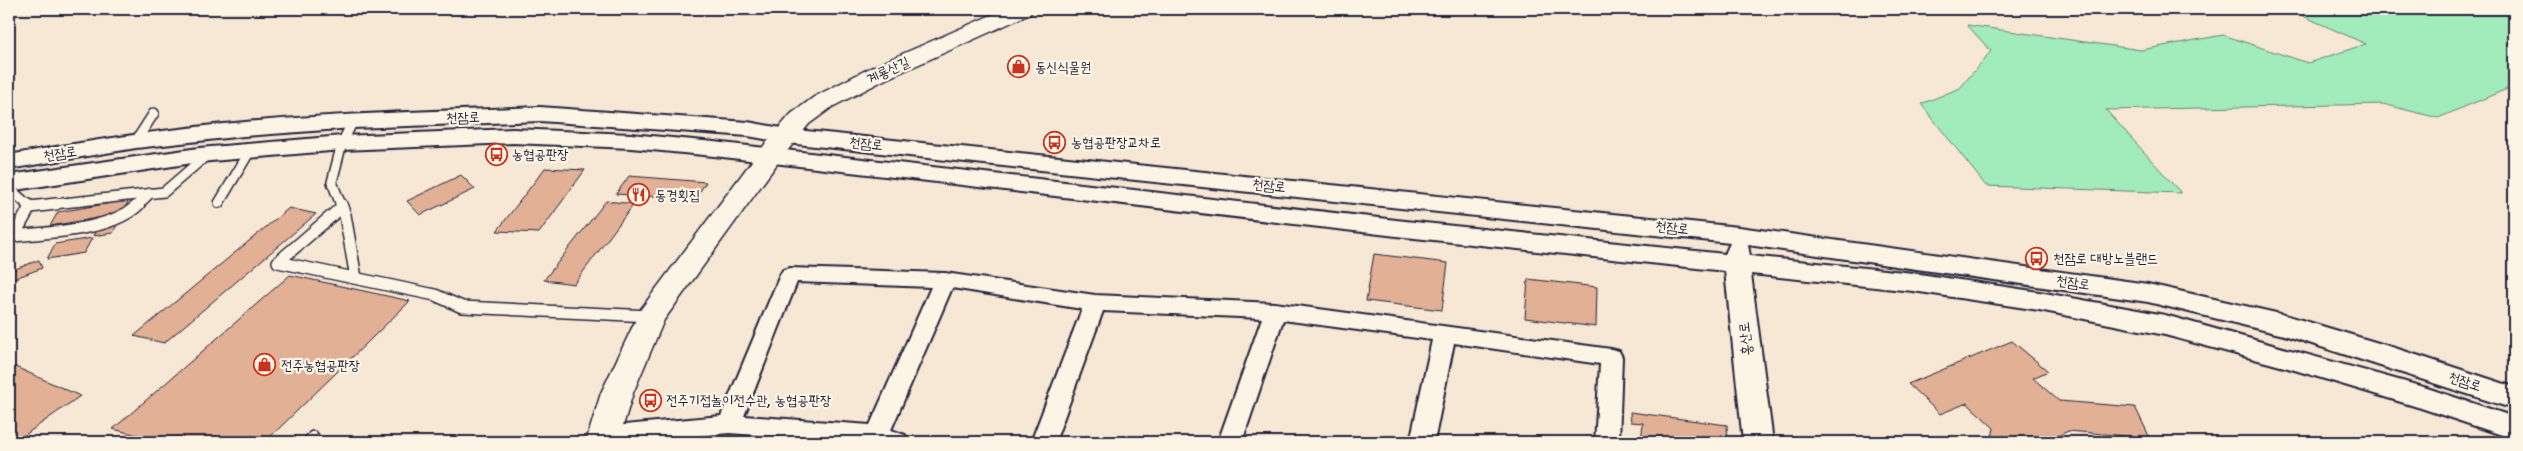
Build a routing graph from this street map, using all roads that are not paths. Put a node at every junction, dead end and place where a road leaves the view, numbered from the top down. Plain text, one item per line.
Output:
1 (1022, 9) edge
2 (154, 113) dead end
3 (353, 121) junction
4 (136, 141) junction
5 (342, 143) junction
6 (779, 146) junction
7 (250, 151) junction
8 (208, 154) junction
9 (9, 162) edge
10 (9, 183) edge
11 (9, 188) edge
12 (150, 193) junction
13 (218, 203) dead end
14 (342, 206) junction
15 (30, 207) junction
16 (1739, 234) junction
17 (1737, 264) junction
18 (356, 278) junction
19 (945, 280) junction
20 (1095, 303) junction
21 (1275, 311) junction
22 (651, 316) junction
23 (1445, 333) junction
24 (2514, 398) edge
25 (729, 424) junction
26 (2514, 428) edge
27 (887, 438) edge
28 (602, 439) edge
29 (1043, 442) edge
30 (1230, 442) edge
31 (1422, 442) edge
32 (1607, 442) edge
33 (1758, 442) edge

1 - 6 main road, 계룡산길
2 - 4 lane
3 - 4 street, 천잠로
3 - 5 lane
3 - 6 street, 천잠로
4 - 9 street, 천잠로
5 - 6 street, 천잠로
5 - 7 street, 천잠로
5 - 14 lane
6 - 16 street, 천잠로
6 - 17 street, 천잠로
6 - 22 main road
7 - 8 street, 천잠로
7 - 13 lane
8 - 10 street, 천잠로
8 - 12 lane
11 - 15 lane
12 - 15 lane
12 - 15 lane
14 - 18 lane
14 - 18 lane
16 - 17 street, 홍산로
16 - 24 street, 천잠로
17 - 26 street, 천잠로
17 - 33 street, 홍산로
18 - 22 lane
19 - 20 street
19 - 25 street
19 - 27 street
20 - 21 street
20 - 29 street
21 - 23 street
21 - 30 street
22 - 28 main road
23 - 31 street
23 - 32 street
25 - 27 street
25 - 28 street

